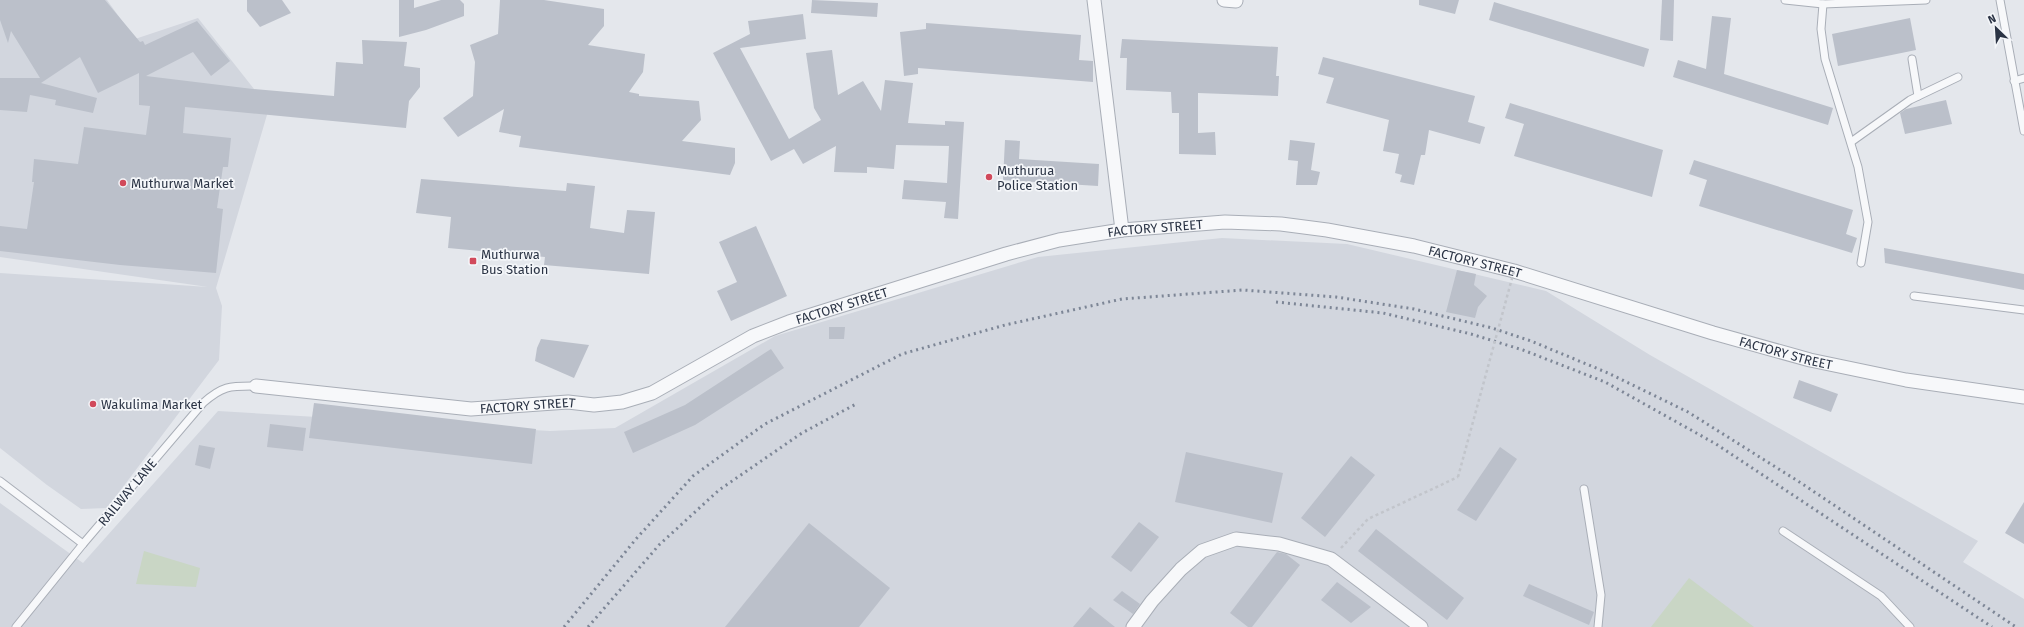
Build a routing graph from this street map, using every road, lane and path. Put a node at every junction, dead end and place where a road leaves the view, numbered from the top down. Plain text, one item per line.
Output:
1 (1094, 0) edge
2 (1785, 0) edge
3 (1926, 0) edge
4 (2000, 0) edge
5 (1823, 4) junction
6 (1912, 59) dead end
7 (1958, 77) dead end
8 (2024, 78) edge
9 (2014, 81) junction
10 (1918, 96) junction
11 (2024, 131) edge
12 (1851, 142) junction
13 (1122, 230) junction
14 (1861, 263) dead end
15 (1514, 271) junction
16 (1914, 296) dead end
17 (2024, 310) edge
18 (256, 386) joint
19 (2024, 397) edge
20 (0, 481) edge
21 (1584, 489) dead end
22 (1782, 531) dead end
23 (83, 544) junction
24 (1332, 559) junction
25 (16, 627) edge
26 (1133, 627) edge
27 (1421, 627) edge
28 (1598, 627) edge
29 (1910, 627) edge

1 - 13 street
2 - 5 lane
3 - 5 lane
4 - 9 lane
5 - 12 lane
6 - 10 lane
7 - 10 lane
8 - 9 lane
9 - 11 lane
10 - 12 lane
12 - 14 lane
13 - 15 street, FACTORY STREET
13 - 18 street, FACTORY STREET
15 - 19 street, FACTORY STREET
15 - 24 path, bridge
16 - 17 lane
18 - 23 lane, RAILWAY LANE
20 - 23 lane
21 - 28 lane
22 - 29 lane
23 - 25 lane, RAILWAY LANE
24 - 26 street
24 - 27 street

